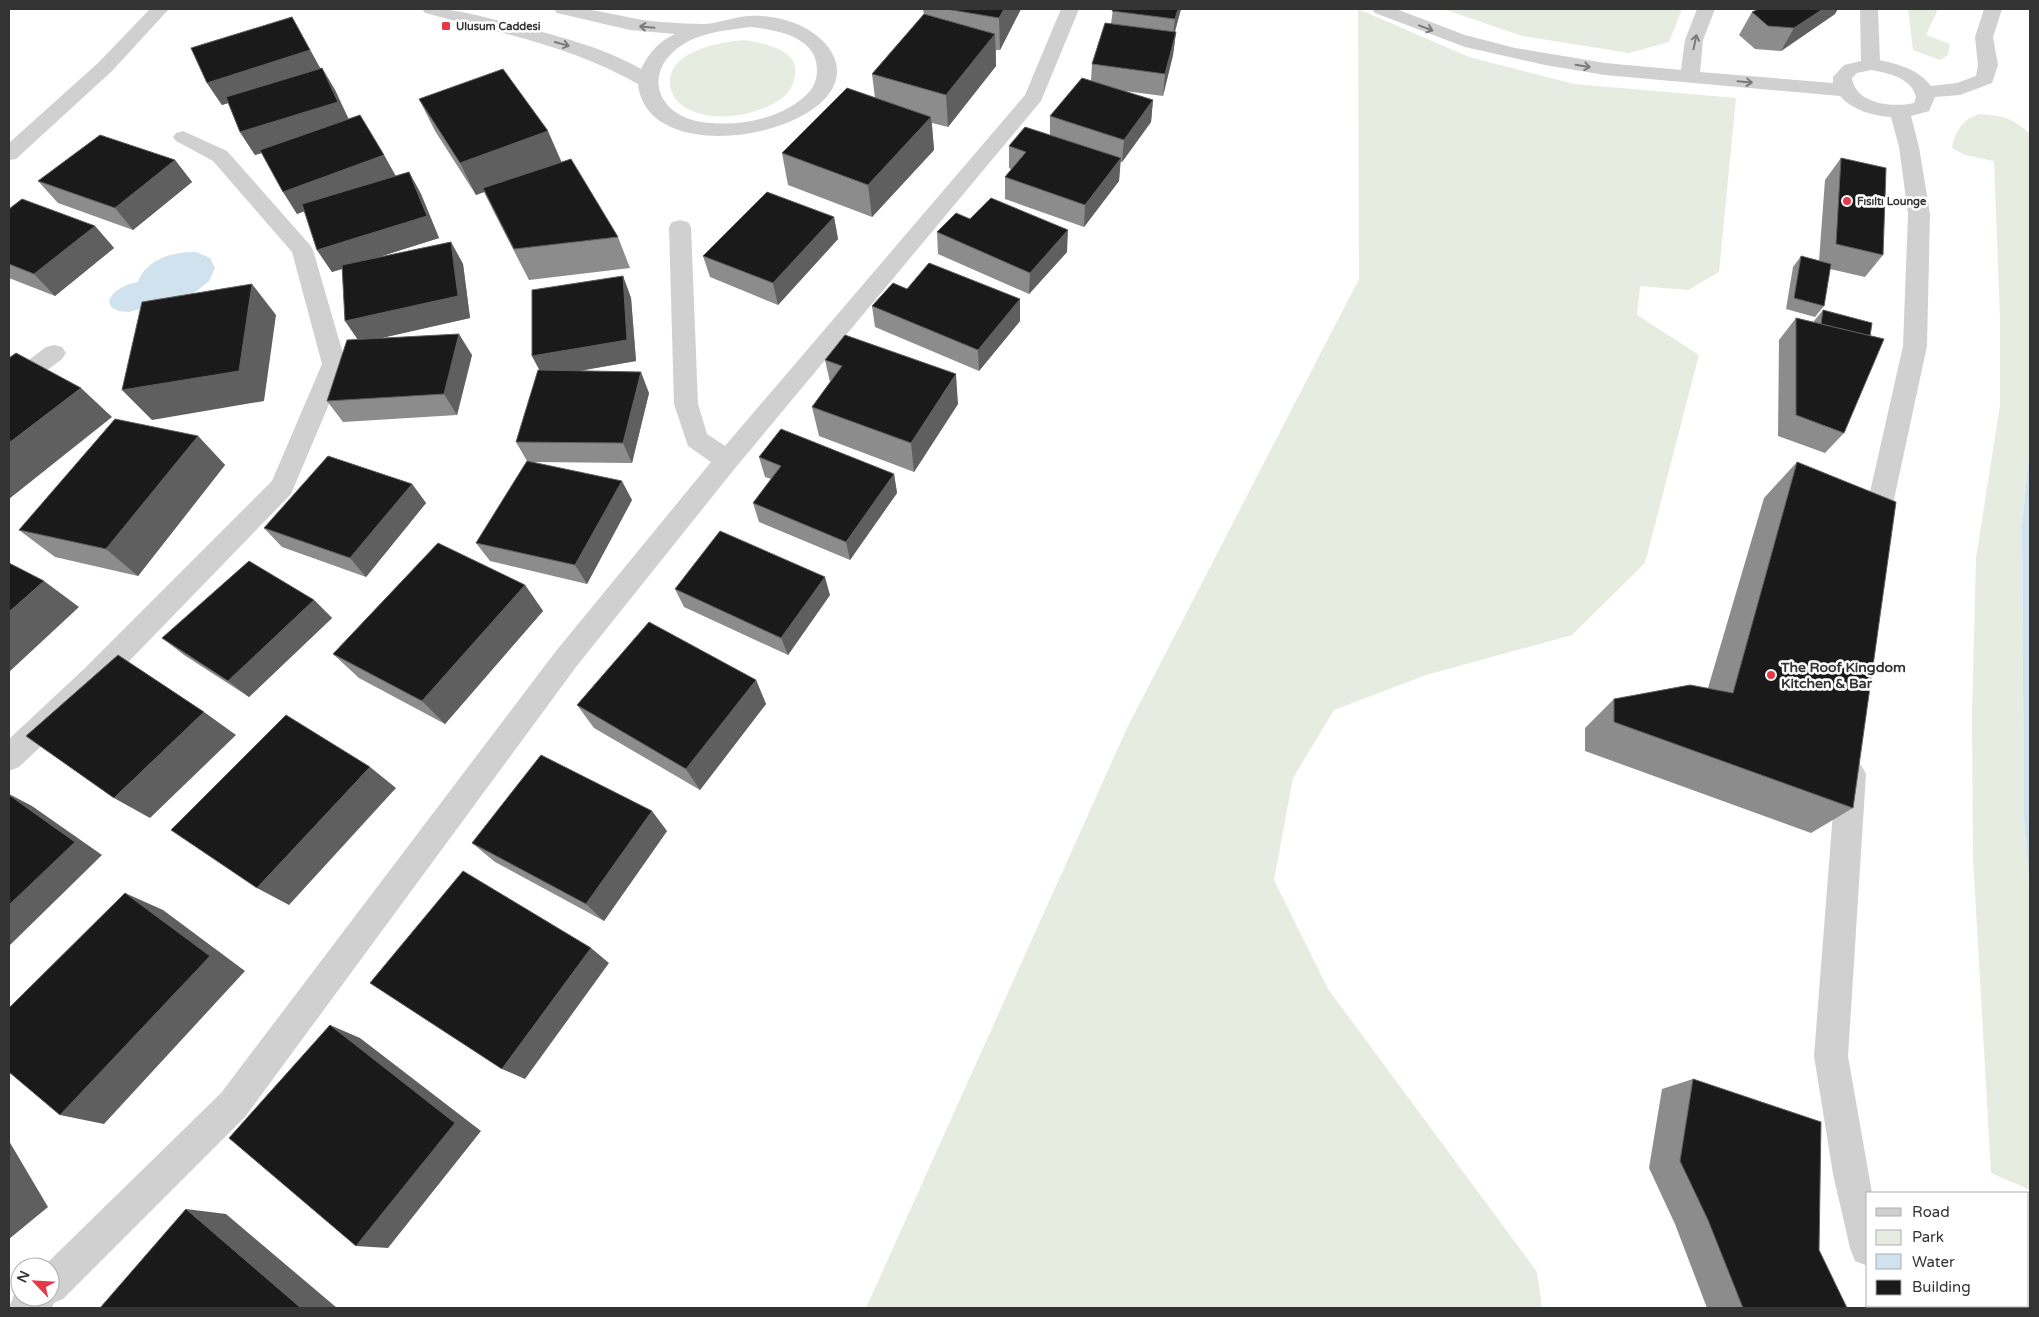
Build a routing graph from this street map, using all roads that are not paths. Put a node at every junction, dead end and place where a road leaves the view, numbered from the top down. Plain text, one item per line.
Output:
1 (160, 9) edge
2 (431, 9) edge
3 (563, 9) edge
4 (793, 9) edge
5 (1070, 9) edge
6 (1381, 9) edge
7 (1706, 9) edge
8 (1869, 9) edge
9 (1993, 9) edge
10 (777, 24) junction
11 (713, 27) junction
12 (1870, 64) junction
13 (1690, 77) junction
14 (648, 81) junction
15 (1844, 90) junction
16 (1925, 92) junction
17 (1900, 113) junction
18 (183, 137) dead end
19 (9, 154) edge
20 (680, 227) dead end
21 (54, 353) dead end
22 (9, 387) edge
23 (727, 460) junction
24 (1870, 553) edge
25 (1853, 752) edge
26 (9, 758) edge
27 (1866, 1240) edge
28 (60, 1276) edge

1 - 19 street
2 -> 14 street
11 -> 3 street
4 - 10 street
5 - 23 street
6 -> 13 street
13 -> 7 street
8 - 12 street
9 - 16 street
10 - 11 street
10 - 14 street
11 - 14 street
12 - 15 street
12 - 16 street
13 -> 15 street
15 - 17 street
16 - 17 street
17 - 24 street
18 - 26 street
20 - 23 street
21 - 22 street
23 - 28 street
25 - 27 street

